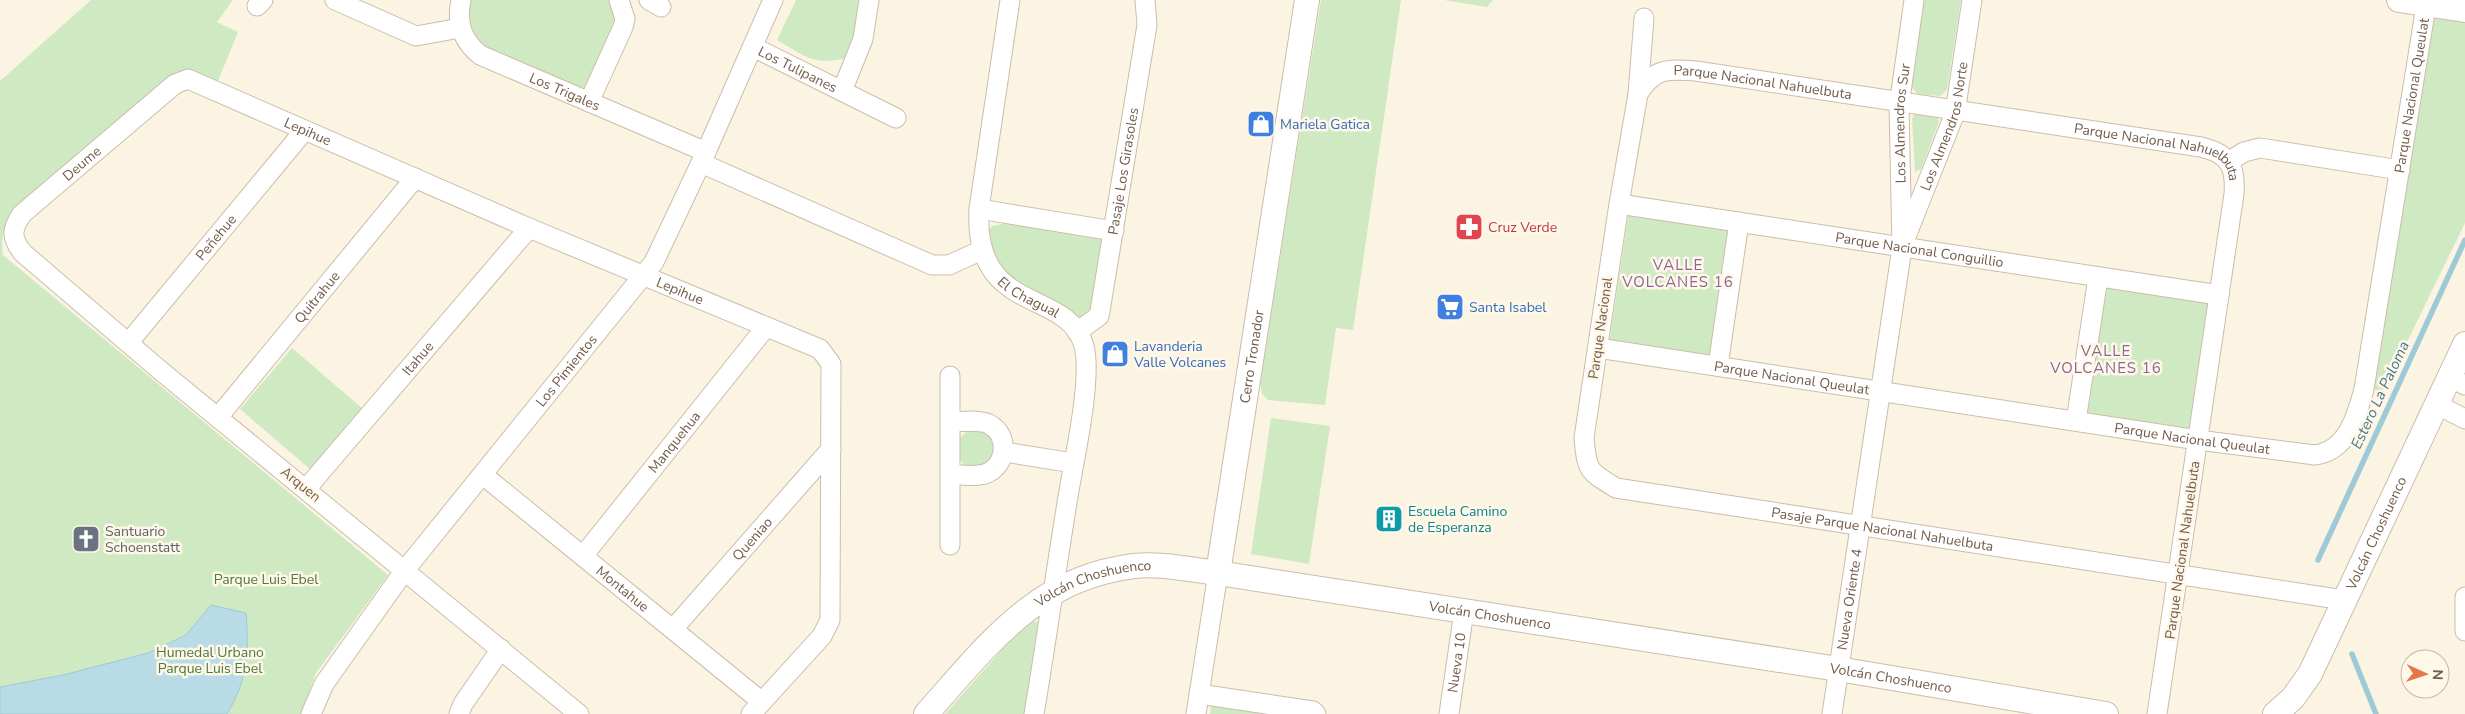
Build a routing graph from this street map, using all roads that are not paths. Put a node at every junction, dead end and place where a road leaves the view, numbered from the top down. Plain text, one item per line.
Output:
1 (335, 0) edge
2 (461, 0) edge
3 (773, 0) edge
4 (870, 0) edge
5 (1010, 0) edge
6 (1144, 0) edge
7 (1307, 0) edge
8 (1914, 0) edge
9 (1972, 0) edge
10 (2399, 0) edge
11 (622, 1) edge
12 (2427, 2) edge
13 (2465, 10) edge
14 (1644, 18) dead end
15 (460, 28) junction
16 (752, 47) junction
17 (175, 84) joint
18 (842, 91) junction
19 (1638, 94) junction
20 (1899, 100) junction
21 (589, 102) junction
22 (1956, 108) junction
23 (896, 118) dead end
24 (304, 131) junction
25 (704, 158) junction
26 (2228, 162) junction
27 (2400, 170) junction
28 (414, 178) junction
29 (1619, 204) junction
30 (979, 209) junction
31 (1739, 222) junction
32 (529, 228) junction
33 (1114, 231) junction
34 (1902, 248) junction
35 (982, 250) junction
36 (23, 253) joint
37 (644, 274) junction
38 (2098, 278) junction
39 (2219, 295) junction
40 (766, 327) junction
41 (1078, 332) junction
42 (129, 342) junction
43 (2465, 344) edge
44 (1598, 348) junction
45 (1718, 366) junction
46 (950, 376) dead end
47 (2457, 381) edge
48 (1880, 391) junction
49 (2436, 404) junction
50 (219, 416) junction
51 (2465, 419) edge
52 (2076, 421) junction
53 (950, 422) junction
54 (2198, 440) junction
55 (831, 449) junction
56 (1004, 452) junction
57 (1073, 464) junction
58 (1591, 472) joint
59 (950, 474) junction
60 (483, 475) junction
61 (306, 488) junction
62 (1860, 526) junction
63 (950, 545) dead end
64 (583, 556) junction
65 (405, 570) junction
66 (1218, 573) junction
67 (2178, 574) junction
68 (1054, 591) junction
69 (2465, 596) edge
70 (2344, 600) junction
71 (1464, 611) junction
72 (673, 629) junction
73 (2465, 631) edge
74 (501, 649) junction
75 (1838, 669) junction
76 (1199, 694) junction
77 (756, 708) edge
78 (311, 714) edge
79 (459, 714) edge
80 (579, 714) edge
81 (926, 714) edge
82 (1034, 714) edge
83 (1196, 714) edge
84 (1316, 714) edge
85 (1449, 714) edge
86 (1832, 714) edge
87 (2106, 714) edge
88 (2157, 714) edge
89 (2275, 714) edge

1 - 15 street
2 - 15 street
3 - 16 street, Los Pimientos
4 - 18 street, Los Tulipanes
5 - 30 street, El Chagual
6 - 33 street, Pasaje Los Girasoles
7 - 66 street, Cerro Tronador
8 - 20 street, Los Almendros Sur
9 - 22 street, Los Almendros Norte
10 - 12 street
11 - 21 street
12 - 13 street
12 - 27 street, Parque Nacional Queulat
14 - 19 street, Parque Nacional
15 - 21 street, Los Trigales
16 - 18 street, Los Tulipanes
16 - 25 street, Los Pimientos
17 - 24 street, Lepihue
17 - 36 street, Deume
18 - 23 street, Los Tulipanes
19 - 20 street, Parque Nacional Nahuelbuta
19 - 29 street, Parque Nacional
20 - 22 street, Parque Nacional Nahuelbuta
20 - 34 street, Los Almendros Sur
21 - 25 street, Los Trigales
22 - 26 street, Parque Nacional Nahuelbuta
22 - 34 street, Los Almendros Norte
24 - 28 street, Lepihue
24 - 42 street, Peñehue
25 - 35 street, Los Trigales
25 - 37 street, Los Pimientos
26 - 27 street
26 - 39 street, Parque Nacional Nahuelbuta
27 - 54 street, Parque Nacional Queulat
28 - 32 street, Lepihue
28 - 50 street, Quitrahue
29 - 31 street, Parque Nacional Conguillio
29 - 44 street, Parque Nacional
30 - 33 street
30 - 35 street, El Chagual
31 - 34 street, Parque Nacional Conguillio
31 - 45 street
32 - 37 street, Lepihue
32 - 61 street, Itahue
33 - 41 street, Pasaje Los Girasoles
34 - 38 street, Parque Nacional Conguillio
34 - 48 street, Nueva Oriente 4
35 - 41 street, El Chagual
36 - 42 street, Arquen
37 - 40 street, Lepihue
37 - 60 street, Los Pimientos
38 - 39 street, Parque Nacional Conguillio
38 - 52 street
39 - 54 street, Parque Nacional Nahuelbuta
40 - 55 street, Lepihue
40 - 64 street, Manquehua
41 - 57 street
42 - 50 street, Arquen
43 - 47 street, Volcán Choshuenco
44 - 45 street, Parque Nacional Queulat
44 - 58 street, Parque Nacional
45 - 48 street, Parque Nacional Queulat
46 - 53 street
47 - 49 street, Volcán Choshuenco
48 - 52 street, Parque Nacional Queulat
48 - 62 street, Nueva Oriente 4
49 - 51 street
49 - 70 street, Volcán Choshuenco
50 - 61 street, Arquen
52 - 54 street, Parque Nacional Queulat
53 - 56 street
53 - 59 street
54 - 67 street, Parque Nacional Nahuelbuta
55 - 72 street, Queniao
55 - 77 street, Lepihue
56 - 57 street
56 - 59 street
57 - 68 street
58 - 62 street, Pasaje Parque Nacional Nahuelbuta
59 - 63 street
60 - 64 street, Montahue
60 - 65 street, Los Pimientos
61 - 65 street, Arquen
62 - 67 street, Pasaje Parque Nacional Nahuelbuta
62 - 75 street, Nueva Oriente 4
64 - 72 street, Montahue
65 - 74 street, Arquen
65 - 78 street, Los Pimientos
66 - 68 street, Volcán Choshuenco
66 - 71 street, Volcán Choshuenco
66 - 76 street, Cerro Tronador
67 - 70 street, Pasaje Parque Nacional Nahuelbuta
67 - 88 street, Parque Nacional Nahuelbuta
68 - 81 street, Volcán Choshuenco
68 - 82 street
69 - 73 street
70 - 89 street, Volcán Choshuenco
71 - 75 street, Volcán Choshuenco
71 - 85 street, Nueva 10
72 - 77 street, Montahue
74 - 79 street
74 - 80 street, Arquen
75 - 86 street, Nueva Oriente 4
75 - 87 street, Volcán Choshuenco
76 - 83 street, Cerro Tronador
76 - 84 street

